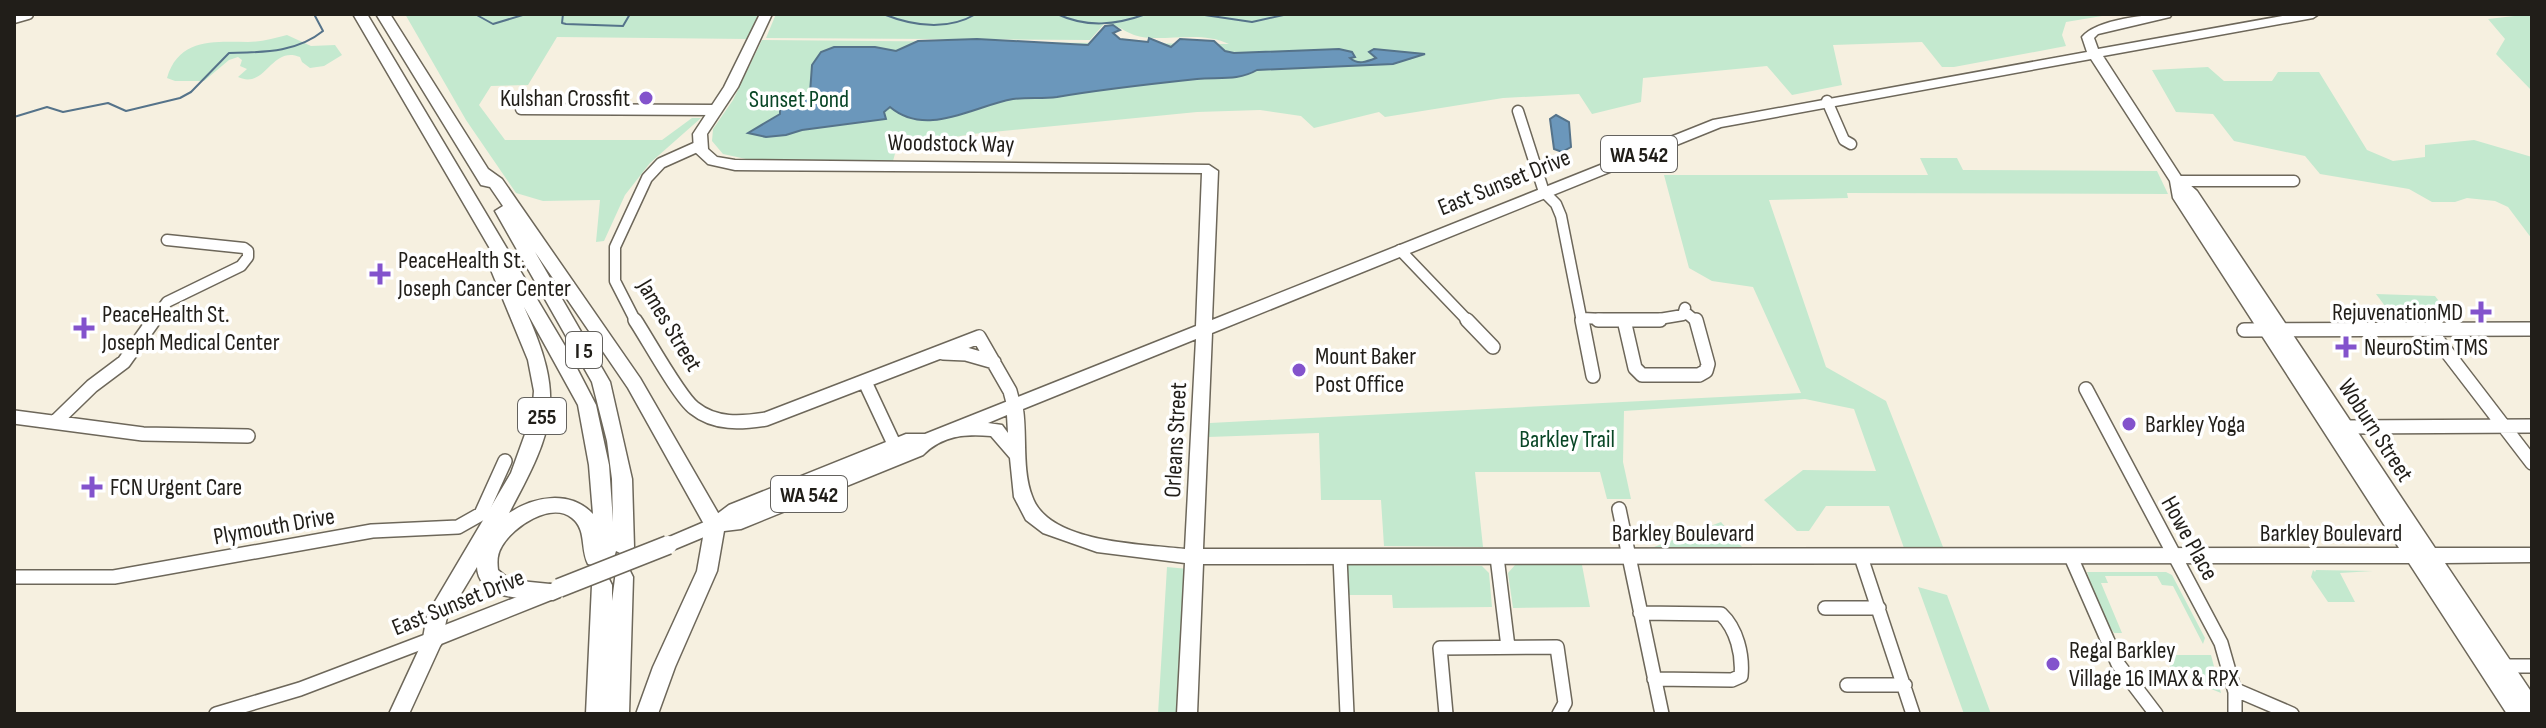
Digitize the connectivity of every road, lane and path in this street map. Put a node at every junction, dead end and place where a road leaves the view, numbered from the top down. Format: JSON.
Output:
{"nodes":[{"id":1,"x":28,"y":14,"type":"edge"},
{"id":2,"x":360,"y":14,"type":"edge"},
{"id":3,"x":383,"y":14,"type":"edge"},
{"id":4,"x":766,"y":14,"type":"edge"},
{"id":5,"x":2166,"y":14,"type":"edge"},
{"id":6,"x":2313,"y":14,"type":"edge"},
{"id":7,"x":14,"y":18,"type":"edge"},
{"id":8,"x":2094,"y":53,"type":"junction"},
{"id":9,"x":1827,"y":101,"type":"junction"},
{"id":10,"x":521,"y":109,"type":"dead end"},
{"id":11,"x":715,"y":110,"type":"junction"},
{"id":12,"x":1518,"y":111,"type":"dead end"},
{"id":13,"x":1851,"y":144,"type":"dead end"},
{"id":14,"x":699,"y":146,"type":"junction"},
{"id":15,"x":1209,"y":170,"type":"joint"},
{"id":16,"x":482,"y":173,"type":"junction"},
{"id":17,"x":2177,"y":181,"type":"junction"},
{"id":18,"x":2294,"y":181,"type":"dead end"},
{"id":19,"x":1544,"y":192,"type":"junction"},
{"id":20,"x":167,"y":240,"type":"dead end"},
{"id":21,"x":496,"y":248,"type":"junction"},
{"id":22,"x":1400,"y":250,"type":"junction"},
{"id":23,"x":1582,"y":318,"type":"junction"},
{"id":24,"x":1624,"y":320,"type":"junction"},
{"id":25,"x":1205,"y":328,"type":"junction"},
{"id":26,"x":2532,"y":329,"type":"edge"},
{"id":27,"x":2244,"y":330,"type":"dead end"},
{"id":28,"x":2274,"y":330,"type":"junction"},
{"id":29,"x":2430,"y":330,"type":"junction"},
{"id":30,"x":979,"y":337,"type":"joint"},
{"id":31,"x":1493,"y":347,"type":"dead end"},
{"id":32,"x":936,"y":353,"type":"junction"},
{"id":33,"x":994,"y":362,"type":"junction"},
{"id":34,"x":1593,"y":376,"type":"dead end"},
{"id":35,"x":865,"y":382,"type":"junction"},
{"id":36,"x":2086,"y":389,"type":"dead end"},
{"id":37,"x":1014,"y":406,"type":"junction"},
{"id":38,"x":14,"y":417,"type":"edge"},
{"id":39,"x":55,"y":422,"type":"junction"},
{"id":40,"x":2504,"y":426,"type":"junction"},
{"id":41,"x":2532,"y":426,"type":"edge"},
{"id":42,"x":2345,"y":427,"type":"junction"},
{"id":43,"x":956,"y":428,"type":"junction"},
{"id":44,"x":248,"y":436,"type":"dead end"},
{"id":45,"x":926,"y":441,"type":"junction"},
{"id":46,"x":895,"y":446,"type":"junction"},
{"id":47,"x":1018,"y":456,"type":"junction"},
{"id":48,"x":505,"y":461,"type":"dead end"},
{"id":49,"x":2532,"y":463,"type":"edge"},
{"id":50,"x":1619,"y":509,"type":"dead end"},
{"id":51,"x":715,"y":525,"type":"junction"},
{"id":52,"x":488,"y":547,"type":"junction"},
{"id":53,"x":624,"y":547,"type":"dead end"},
{"id":54,"x":2532,"y":555,"type":"edge"},
{"id":55,"x":1194,"y":557,"type":"junction"},
{"id":56,"x":1340,"y":557,"type":"junction"},
{"id":57,"x":1497,"y":557,"type":"junction"},
{"id":58,"x":1629,"y":557,"type":"junction"},
{"id":59,"x":1861,"y":557,"type":"junction"},
{"id":60,"x":2071,"y":557,"type":"junction"},
{"id":61,"x":2174,"y":557,"type":"junction"},
{"id":62,"x":2423,"y":557,"type":"junction"},
{"id":63,"x":14,"y":577,"type":"edge"},
{"id":64,"x":623,"y":577,"type":"dead end"},
{"id":65,"x":602,"y":585,"type":"dead end"},
{"id":66,"x":556,"y":590,"type":"junction"},
{"id":67,"x":1825,"y":608,"type":"dead end"},
{"id":68,"x":1879,"y":608,"type":"junction"},
{"id":69,"x":1640,"y":613,"type":"junction"},
{"id":70,"x":434,"y":638,"type":"junction"},
{"id":71,"x":1508,"y":647,"type":"junction"},
{"id":72,"x":2503,"y":666,"type":"junction"},
{"id":73,"x":2532,"y":666,"type":"edge"},
{"id":74,"x":1654,"y":679,"type":"junction"},
{"id":75,"x":1847,"y":685,"type":"dead end"},
{"id":76,"x":1905,"y":685,"type":"junction"},
{"id":77,"x":2236,"y":690,"type":"junction"},
{"id":78,"x":2532,"y":710,"type":"edge"},
{"id":79,"x":216,"y":714,"type":"edge"},
{"id":80,"x":399,"y":714,"type":"edge"},
{"id":81,"x":597,"y":714,"type":"edge"},
{"id":82,"x":618,"y":714,"type":"edge"},
{"id":83,"x":647,"y":714,"type":"edge"},
{"id":84,"x":1187,"y":714,"type":"edge"},
{"id":85,"x":1347,"y":714,"type":"edge"},
{"id":86,"x":1446,"y":714,"type":"edge"},
{"id":87,"x":1559,"y":714,"type":"edge"},
{"id":88,"x":1662,"y":714,"type":"edge"},
{"id":89,"x":1913,"y":714,"type":"edge"},
{"id":90,"x":2156,"y":714,"type":"edge"},
{"id":91,"x":2235,"y":714,"type":"edge"},
{"id":92,"x":2292,"y":714,"type":"edge"},
{"id":93,"x":2518,"y":714,"type":"edge"}],
"edges":[{"from":1,"to":7,"type":"street"},
{"from":2,"to":21,"type":"highway","number":"I 5"},
{"from":3,"to":16,"type":"highway","number":"I 5"},
{"from":4,"to":11,"type":"main road"},
{"from":5,"to":8,"type":"main road"},
{"from":6,"to":8,"type":"main road","name":"East Sunset Drive","number":"WA 542"},
{"from":8,"to":9,"type":"main road","name":"East Sunset Drive","number":"WA 542"},
{"from":8,"to":17,"type":"main road","name":"Woburn Street"},
{"from":9,"to":13,"type":"street"},
{"from":9,"to":19,"type":"main road","name":"East Sunset Drive","number":"WA 542"},
{"from":10,"to":11,"type":"street"},
{"from":11,"to":14,"type":"main road"},
{"from":12,"to":19,"type":"street"},
{"from":14,"to":15,"type":"main road","name":"Woodstock Way"},
{"from":14,"to":35,"type":"street","name":"James Street"},
{"from":15,"to":25,"type":"main road","name":"Orleans Street"},
{"from":16,"to":51,"type":"highway"},
{"from":16,"to":53,"type":"highway","number":"I 5"},
{"from":17,"to":18,"type":"street"},
{"from":17,"to":28,"type":"main road","name":"Woburn Street"},
{"from":19,"to":22,"type":"main road","name":"East Sunset Drive","number":"WA 542"},
{"from":19,"to":23,"type":"street"},
{"from":20,"to":39,"type":"street"},
{"from":21,"to":52,"type":"highway","number":"I 5"},
{"from":21,"to":70,"type":"highway","number":"255"},
{"from":22,"to":25,"type":"main road","name":"East Sunset Drive","number":"WA 542"},
{"from":22,"to":31,"type":"street"},
{"from":23,"to":24,"type":"street"},
{"from":23,"to":34,"type":"street"},
{"from":24,"to":24,"type":"street"},
{"from":25,"to":37,"type":"main road","name":"East Sunset Drive","number":"WA 542"},
{"from":25,"to":55,"type":"main road","name":"Orleans Street"},
{"from":26,"to":29,"type":"street"},
{"from":27,"to":28,"type":"street"},
{"from":28,"to":29,"type":"street"},
{"from":28,"to":42,"type":"main road","name":"Woburn Street"},
{"from":28,"to":62,"type":"main road","name":"Woburn Street"},
{"from":29,"to":40,"type":"street"},
{"from":30,"to":32,"type":"street","name":"James Street"},
{"from":30,"to":33,"type":"street","name":"Barkley Boulevard"},
{"from":32,"to":33,"type":"street"},
{"from":32,"to":35,"type":"street","name":"James Street"},
{"from":33,"to":37,"type":"street","name":"Barkley Boulevard"},
{"from":35,"to":46,"type":"street"},
{"from":36,"to":61,"type":"street","name":"Howe Place"},
{"from":37,"to":43,"type":"main road","name":"East Sunset Drive","number":"WA 542"},
{"from":37,"to":47,"type":"main road","name":"Barkley Boulevard"},
{"from":38,"to":39,"type":"street"},
{"from":39,"to":44,"type":"street"},
{"from":40,"to":41,"type":"street"},
{"from":40,"to":42,"type":"street"},
{"from":40,"to":49,"type":"street"},
{"from":42,"to":62,"type":"main road","name":"Woburn Street"},
{"from":43,"to":45,"type":"main road","name":"East Sunset Drive","number":"WA 542"},
{"from":43,"to":47,"type":"main road"},
{"from":45,"to":46,"type":"main road","name":"East Sunset Drive","number":"WA 542"},
{"from":45,"to":51,"type":"main road","name":"East Sunset Drive","number":"WA 542"},
{"from":46,"to":51,"type":"main road","name":"East Sunset Drive","number":"WA 542"},
{"from":47,"to":55,"type":"main road","name":"Barkley Boulevard"},
{"from":48,"to":63,"type":"street","name":"Plymouth Drive"},
{"from":50,"to":58,"type":"street"},
{"from":51,"to":66,"type":"main road","name":"East Sunset Drive","number":"WA 542","bridge":true},
{"from":51,"to":83,"type":"highway"},
{"from":52,"to":66,"type":"highway"},
{"from":52,"to":70,"type":"highway"},
{"from":54,"to":62,"type":"main road","name":"Barkley Boulevard"},
{"from":55,"to":56,"type":"main road","name":"Barkley Boulevard"},
{"from":55,"to":84,"type":"main road","name":"Orleans Street"},
{"from":56,"to":57,"type":"main road","name":"Barkley Boulevard"},
{"from":56,"to":85,"type":"street"},
{"from":57,"to":58,"type":"main road","name":"Barkley Boulevard"},
{"from":57,"to":71,"type":"street"},
{"from":58,"to":59,"type":"main road","name":"Barkley Boulevard"},
{"from":58,"to":69,"type":"street"},
{"from":59,"to":60,"type":"main road","name":"Barkley Boulevard"},
{"from":59,"to":68,"type":"street"},
{"from":60,"to":61,"type":"main road","name":"Barkley Boulevard"},
{"from":60,"to":90,"type":"street"},
{"from":61,"to":62,"type":"main road","name":"Barkley Boulevard"},
{"from":61,"to":77,"type":"street","name":"Howe Place"},
{"from":62,"to":72,"type":"main road","name":"Woburn Street"},
{"from":62,"to":93,"type":"main road","name":"Woburn Street"},
{"from":64,"to":82,"type":"highway"},
{"from":65,"to":81,"type":"highway"},
{"from":66,"to":70,"type":"main road","name":"East Sunset Drive"},
{"from":67,"to":68,"type":"street"},
{"from":68,"to":76,"type":"street"},
{"from":69,"to":74,"type":"street"},
{"from":69,"to":74,"type":"street"},
{"from":70,"to":79,"type":"street","name":"East Sunset Drive"},
{"from":70,"to":80,"type":"main road"},
{"from":71,"to":86,"type":"street"},
{"from":71,"to":87,"type":"street"},
{"from":72,"to":73,"type":"street"},
{"from":72,"to":78,"type":"main road","name":"Woburn Street"},
{"from":74,"to":88,"type":"street"},
{"from":75,"to":76,"type":"street"},
{"from":76,"to":89,"type":"street"},
{"from":77,"to":91,"type":"street","name":"Howe Place"},
{"from":77,"to":92,"type":"street"}]}
